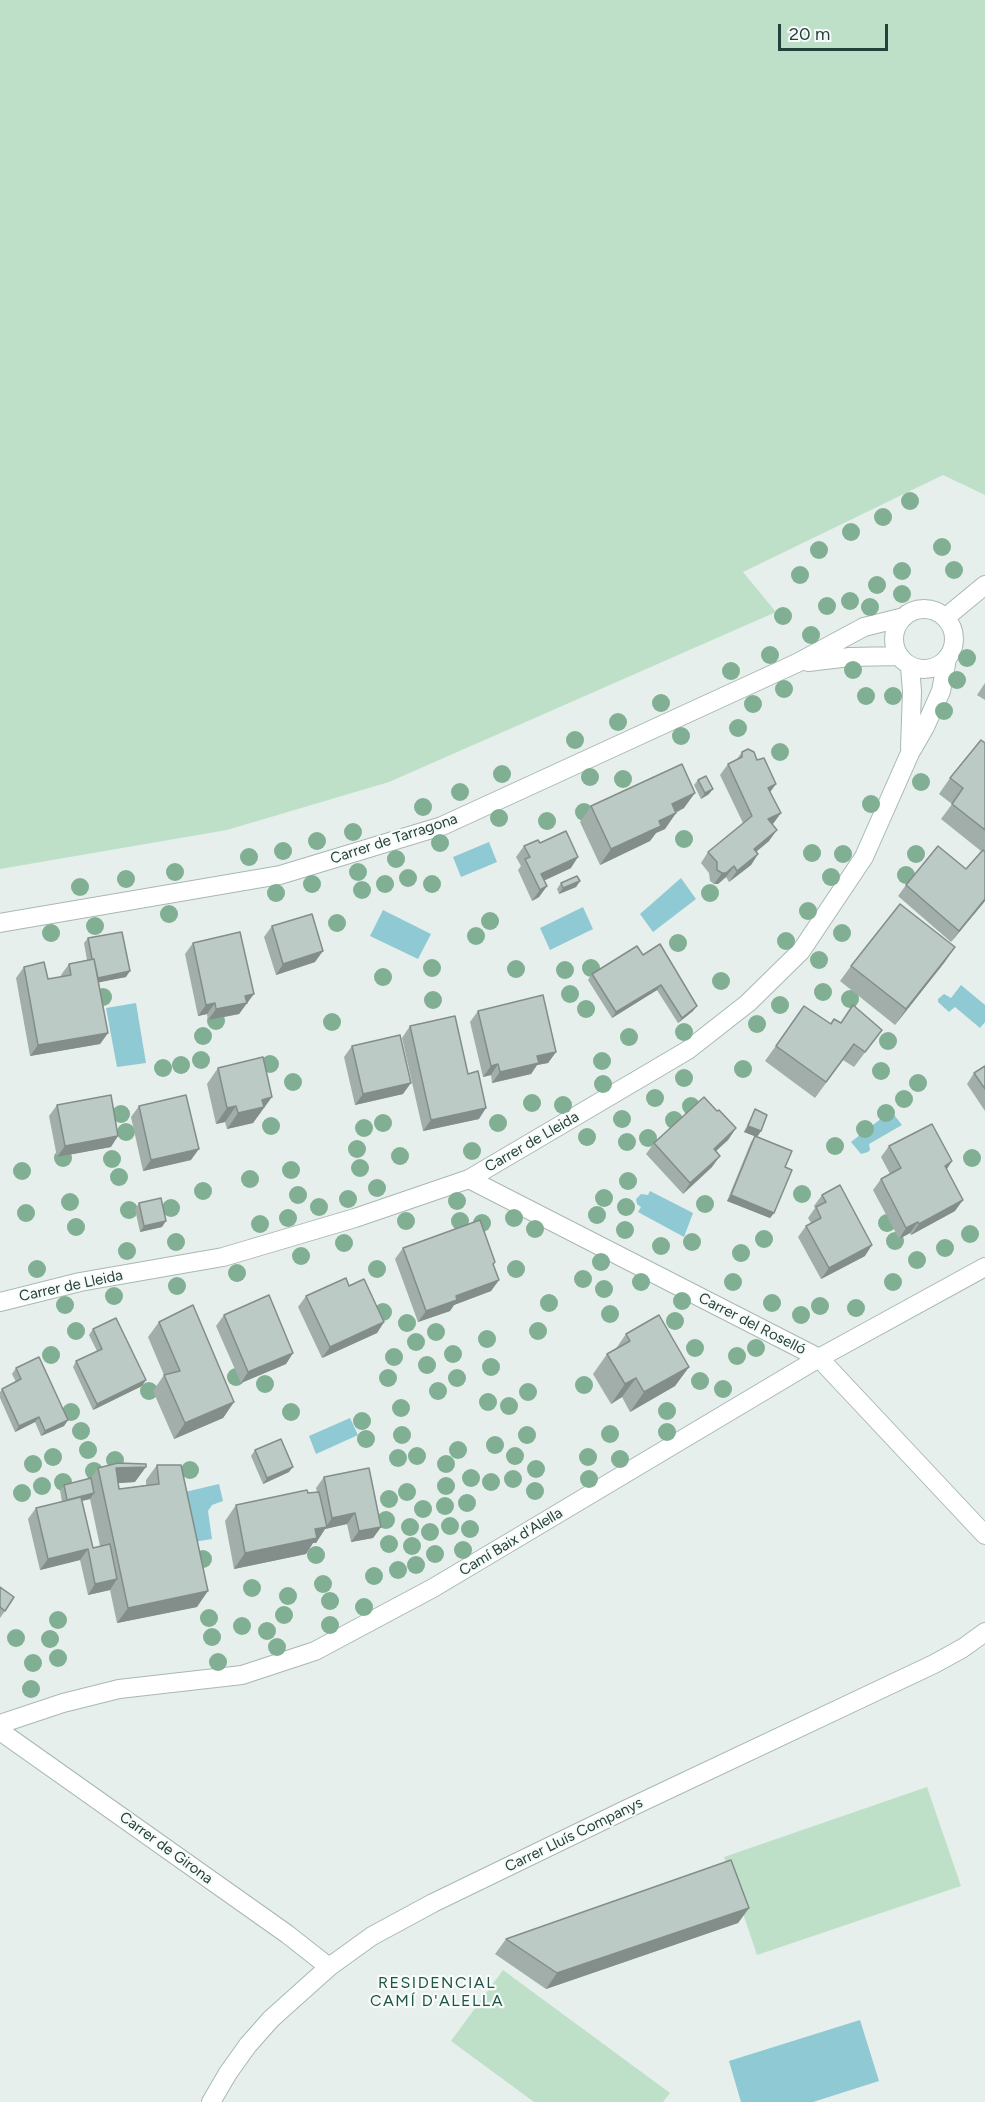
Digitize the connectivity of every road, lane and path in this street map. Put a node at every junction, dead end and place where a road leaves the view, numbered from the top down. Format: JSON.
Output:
{"nodes":[{"id":1,"x":985,"y":585,"type":"edge"},
{"id":2,"x":904,"y":617,"type":"junction"},
{"id":3,"x":945,"y":618,"type":"junction"},
{"id":4,"x":947,"y":659,"type":"junction"},
{"id":5,"x":904,"y":661,"type":"junction"},
{"id":6,"x":797,"y":663,"type":"junction"},
{"id":7,"x":910,"y":753,"type":"junction"},
{"id":8,"x":0,"y":923,"type":"edge"},
{"id":9,"x":470,"y":1179,"type":"junction"},
{"id":10,"x":985,"y":1267,"type":"edge"},
{"id":11,"x":0,"y":1302,"type":"edge"},
{"id":12,"x":819,"y":1358,"type":"junction"},
{"id":13,"x":985,"y":1535,"type":"edge"},
{"id":14,"x":985,"y":1632,"type":"edge"},
{"id":15,"x":0,"y":1724,"type":"edge"},
{"id":16,"x":0,"y":1731,"type":"edge"},
{"id":17,"x":329,"y":1967,"type":"junction"},
{"id":18,"x":211,"y":2102,"type":"edge"}],
"edges":[{"from":1,"to":3,"type":"street"},
{"from":2,"to":3,"type":"street"},
{"from":2,"to":5,"type":"street"},
{"from":2,"to":6,"type":"street","name":"Carrer de Tarragona"},
{"from":3,"to":4,"type":"street"},
{"from":4,"to":5,"type":"street"},
{"from":4,"to":7,"type":"street","name":"Carrer de Lleida"},
{"from":5,"to":6,"type":"street","name":"Carrer de Tarragona"},
{"from":5,"to":7,"type":"street","name":"Carrer de Lleida"},
{"from":6,"to":8,"type":"street","name":"Carrer de Tarragona"},
{"from":7,"to":9,"type":"street","name":"Carrer de Lleida"},
{"from":9,"to":11,"type":"street","name":"Carrer de Lleida"},
{"from":9,"to":12,"type":"street","name":"Carrer del Roselló"},
{"from":10,"to":12,"type":"street","name":"Camí Baix d'Alella"},
{"from":12,"to":13,"type":"street","name":"Carrer del Roselló"},
{"from":12,"to":15,"type":"street","name":"Camí Baix d'Alella"},
{"from":14,"to":17,"type":"street","name":"Carrer Lluís Companys"},
{"from":16,"to":17,"type":"street","name":"Carrer de Girona"},
{"from":17,"to":18,"type":"street","name":"Carrer Lluís Companys"}]}
